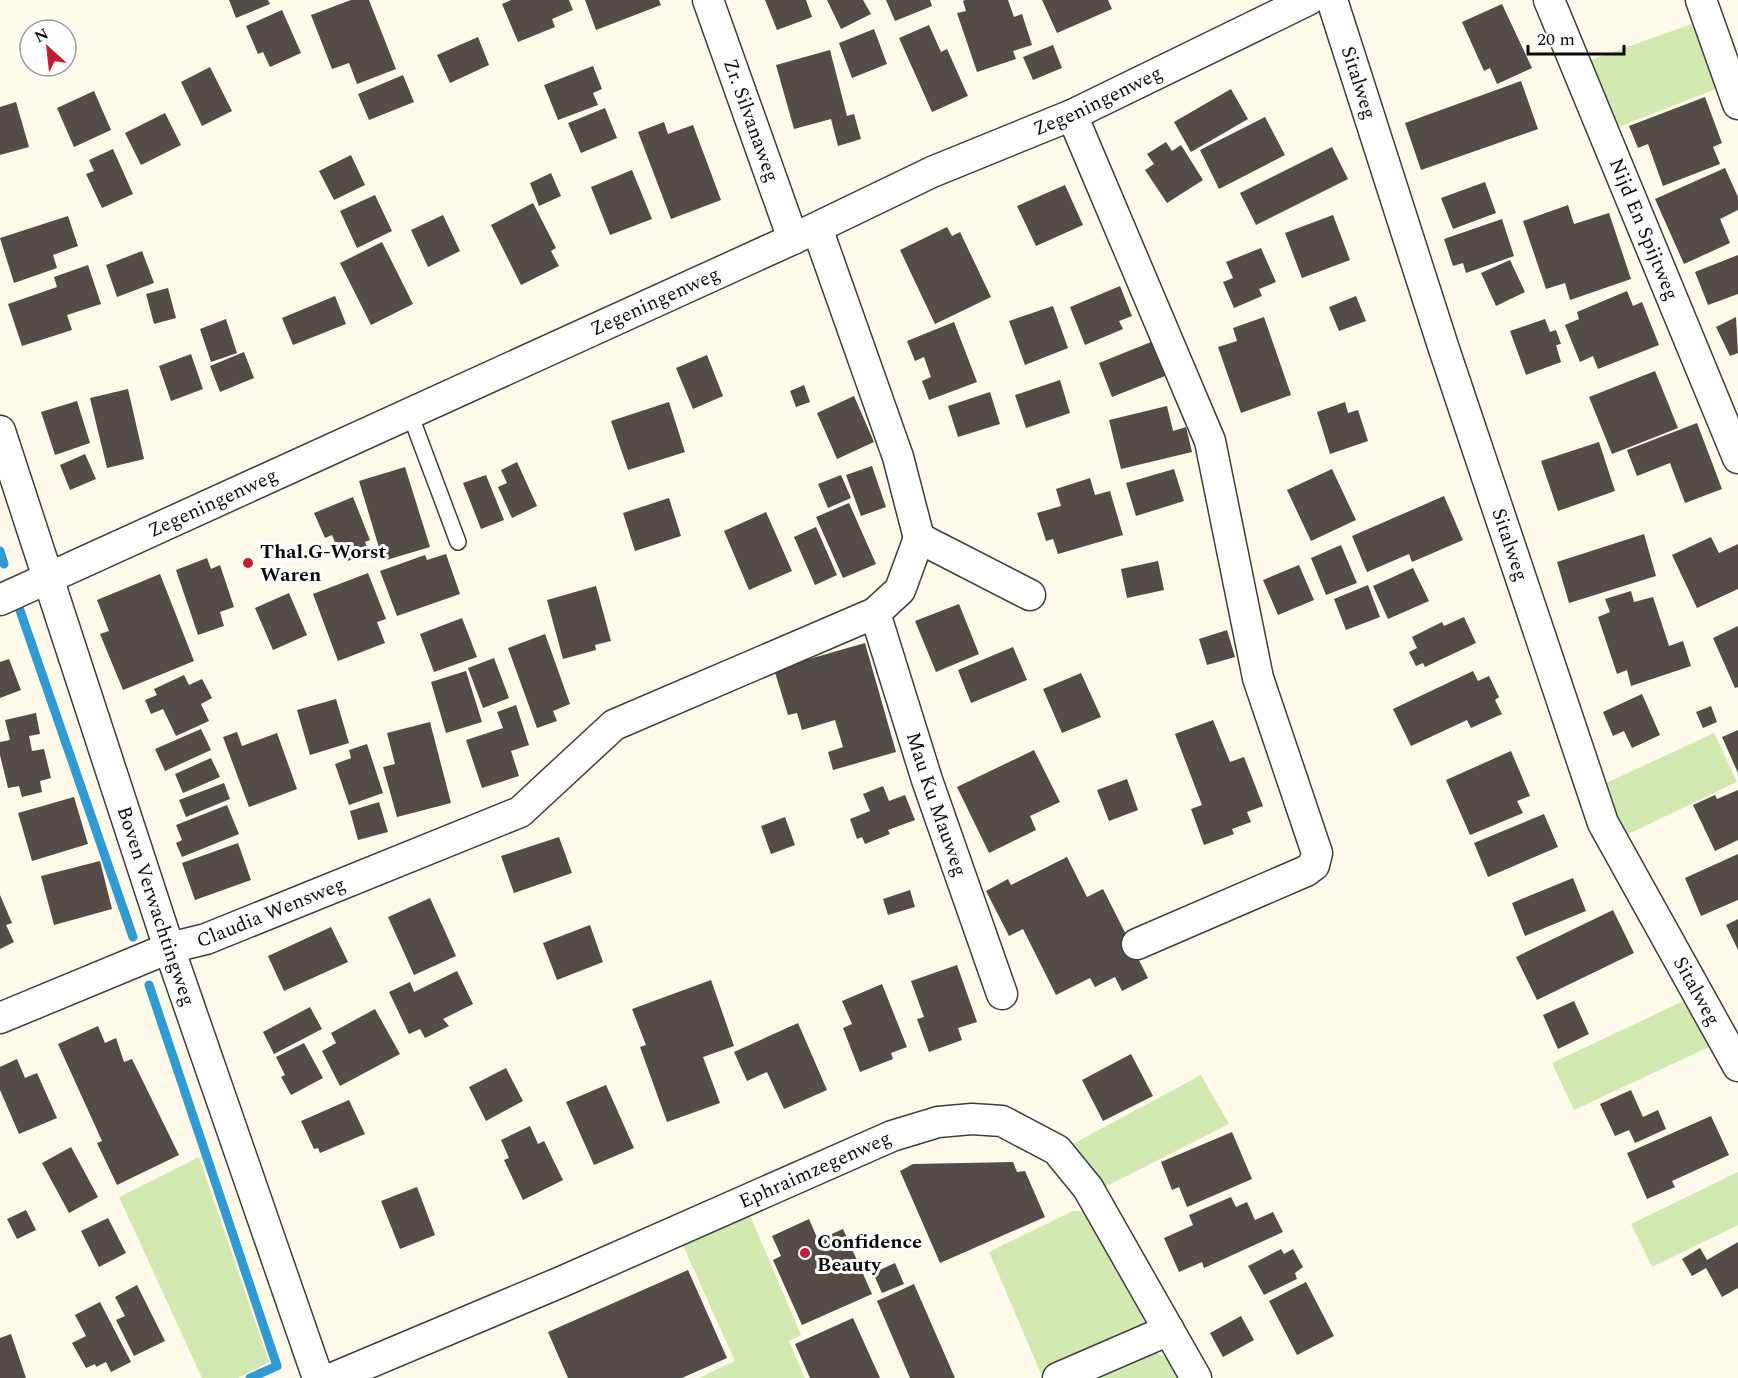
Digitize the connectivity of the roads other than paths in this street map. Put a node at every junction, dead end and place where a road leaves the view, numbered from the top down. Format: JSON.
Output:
{"nodes":[{"id":1,"x":708,"y":0,"type":"edge"},
{"id":2,"x":1308,"y":0,"type":"edge"},
{"id":3,"x":1332,"y":0,"type":"edge"},
{"id":4,"x":1549,"y":0,"type":"edge"},
{"id":5,"x":1701,"y":0,"type":"edge"},
{"id":6,"x":1738,"y":104,"type":"edge"},
{"id":7,"x":1072,"y":116,"type":"junction"},
{"id":8,"x":805,"y":233,"type":"junction"},
{"id":9,"x":410,"y":414,"type":"junction"},
{"id":10,"x":0,"y":431,"type":"edge"},
{"id":11,"x":1738,"y":458,"type":"edge"},
{"id":12,"x":920,"y":538,"type":"junction"},
{"id":13,"x":458,"y":542,"type":"dead end"},
{"id":14,"x":47,"y":579,"type":"junction"},
{"id":15,"x":1030,"y":595,"type":"dead end"},
{"id":16,"x":0,"y":600,"type":"edge"},
{"id":17,"x":875,"y":613,"type":"junction"},
{"id":18,"x":1137,"y":944,"type":"dead end"},
{"id":19,"x":169,"y":948,"type":"junction"},
{"id":20,"x":1002,"y":994,"type":"dead end"},
{"id":21,"x":0,"y":1018,"type":"edge"},
{"id":22,"x":1738,"y":1066,"type":"edge"},
{"id":23,"x":1169,"y":1330,"type":"junction"},
{"id":24,"x":318,"y":1378,"type":"edge"},
{"id":25,"x":333,"y":1378,"type":"edge"},
{"id":26,"x":1058,"y":1378,"type":"edge"},
{"id":27,"x":1196,"y":1378,"type":"edge"}],
"edges":[{"from":1,"to":8,"type":"street","name":"Zr. Silvanaweg"},
{"from":2,"to":7,"type":"street","name":"Zegeningenweg"},
{"from":3,"to":22,"type":"street","name":"Sitalweg"},
{"from":4,"to":11,"type":"street","name":"Nijd En Spijtweg"},
{"from":5,"to":6,"type":"street"},
{"from":7,"to":8,"type":"street","name":"Zegeningenweg"},
{"from":7,"to":18,"type":"street"},
{"from":8,"to":9,"type":"street","name":"Zegeningenweg"},
{"from":8,"to":12,"type":"street","name":"Zr. Silvanaweg"},
{"from":9,"to":13,"type":"lane"},
{"from":9,"to":14,"type":"street","name":"Zegeningenweg"},
{"from":10,"to":14,"type":"street","name":"Boven Verwachtingweg"},
{"from":12,"to":15,"type":"street"},
{"from":12,"to":17,"type":"street","name":"Claudia Wensweg"},
{"from":14,"to":16,"type":"street","name":"Zegeningenweg"},
{"from":14,"to":19,"type":"street","name":"Boven Verwachtingweg"},
{"from":17,"to":19,"type":"street","name":"Claudia Wensweg"},
{"from":17,"to":20,"type":"street","name":"Mau Ku Mauweg"},
{"from":19,"to":21,"type":"street","name":"Claudia Wensweg"},
{"from":19,"to":24,"type":"street","name":"Boven Verwachtingweg"},
{"from":23,"to":25,"type":"street","name":"Ephraimzegenweg"},
{"from":23,"to":26,"type":"street"},
{"from":23,"to":27,"type":"street","name":"Ephraimzegenweg"}]}
